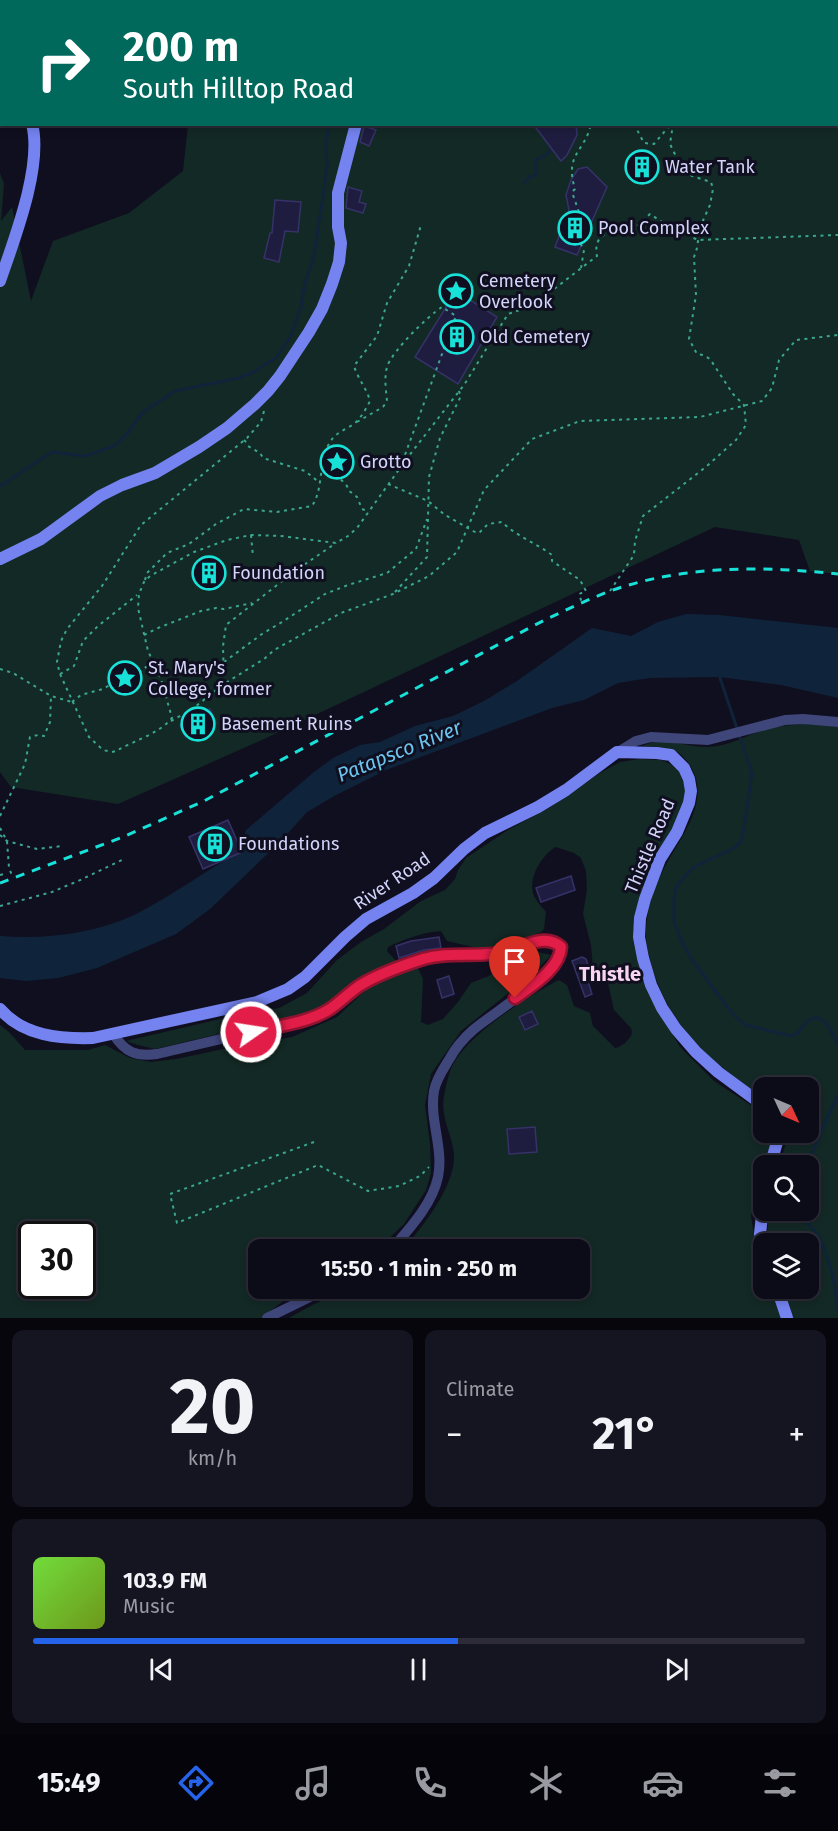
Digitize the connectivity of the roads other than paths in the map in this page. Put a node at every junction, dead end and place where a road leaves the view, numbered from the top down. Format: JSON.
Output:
{"nodes":[{"id":1,"x":32,"y":126,"type":"edge"},
{"id":2,"x":355,"y":126,"type":"edge"},
{"id":3,"x":0,"y":282,"type":"edge"},
{"id":4,"x":0,"y":559,"type":"edge"},
{"id":5,"x":838,"y":722,"type":"edge"},
{"id":6,"x":617,"y":752,"type":"junction"},
{"id":7,"x":0,"y":1009,"type":"edge"},
{"id":8,"x":114,"y":1035,"type":"junction"},
{"id":9,"x":753,"y":1098,"type":"edge"},
{"id":10,"x":400,"y":1239,"type":"edge"},
{"id":11,"x":306,"y":1299,"type":"edge"},
{"id":12,"x":781,"y":1299,"type":"edge"},
{"id":13,"x":267,"y":1318,"type":"edge"},
{"id":14,"x":787,"y":1318,"type":"edge"}],
"edges":[{"from":1,"to":3,"type":"street"},
{"from":2,"to":4,"type":"street"},
{"from":5,"to":6,"type":"street","name":"River Road"},
{"from":6,"to":8,"type":"street","name":"River Road"},
{"from":6,"to":9,"type":"street","name":"Thistle Road"},
{"from":7,"to":8,"type":"street","name":"River Road"},
{"from":8,"to":10,"type":"street"},
{"from":11,"to":13,"type":"street"},
{"from":12,"to":14,"type":"street"}]}
